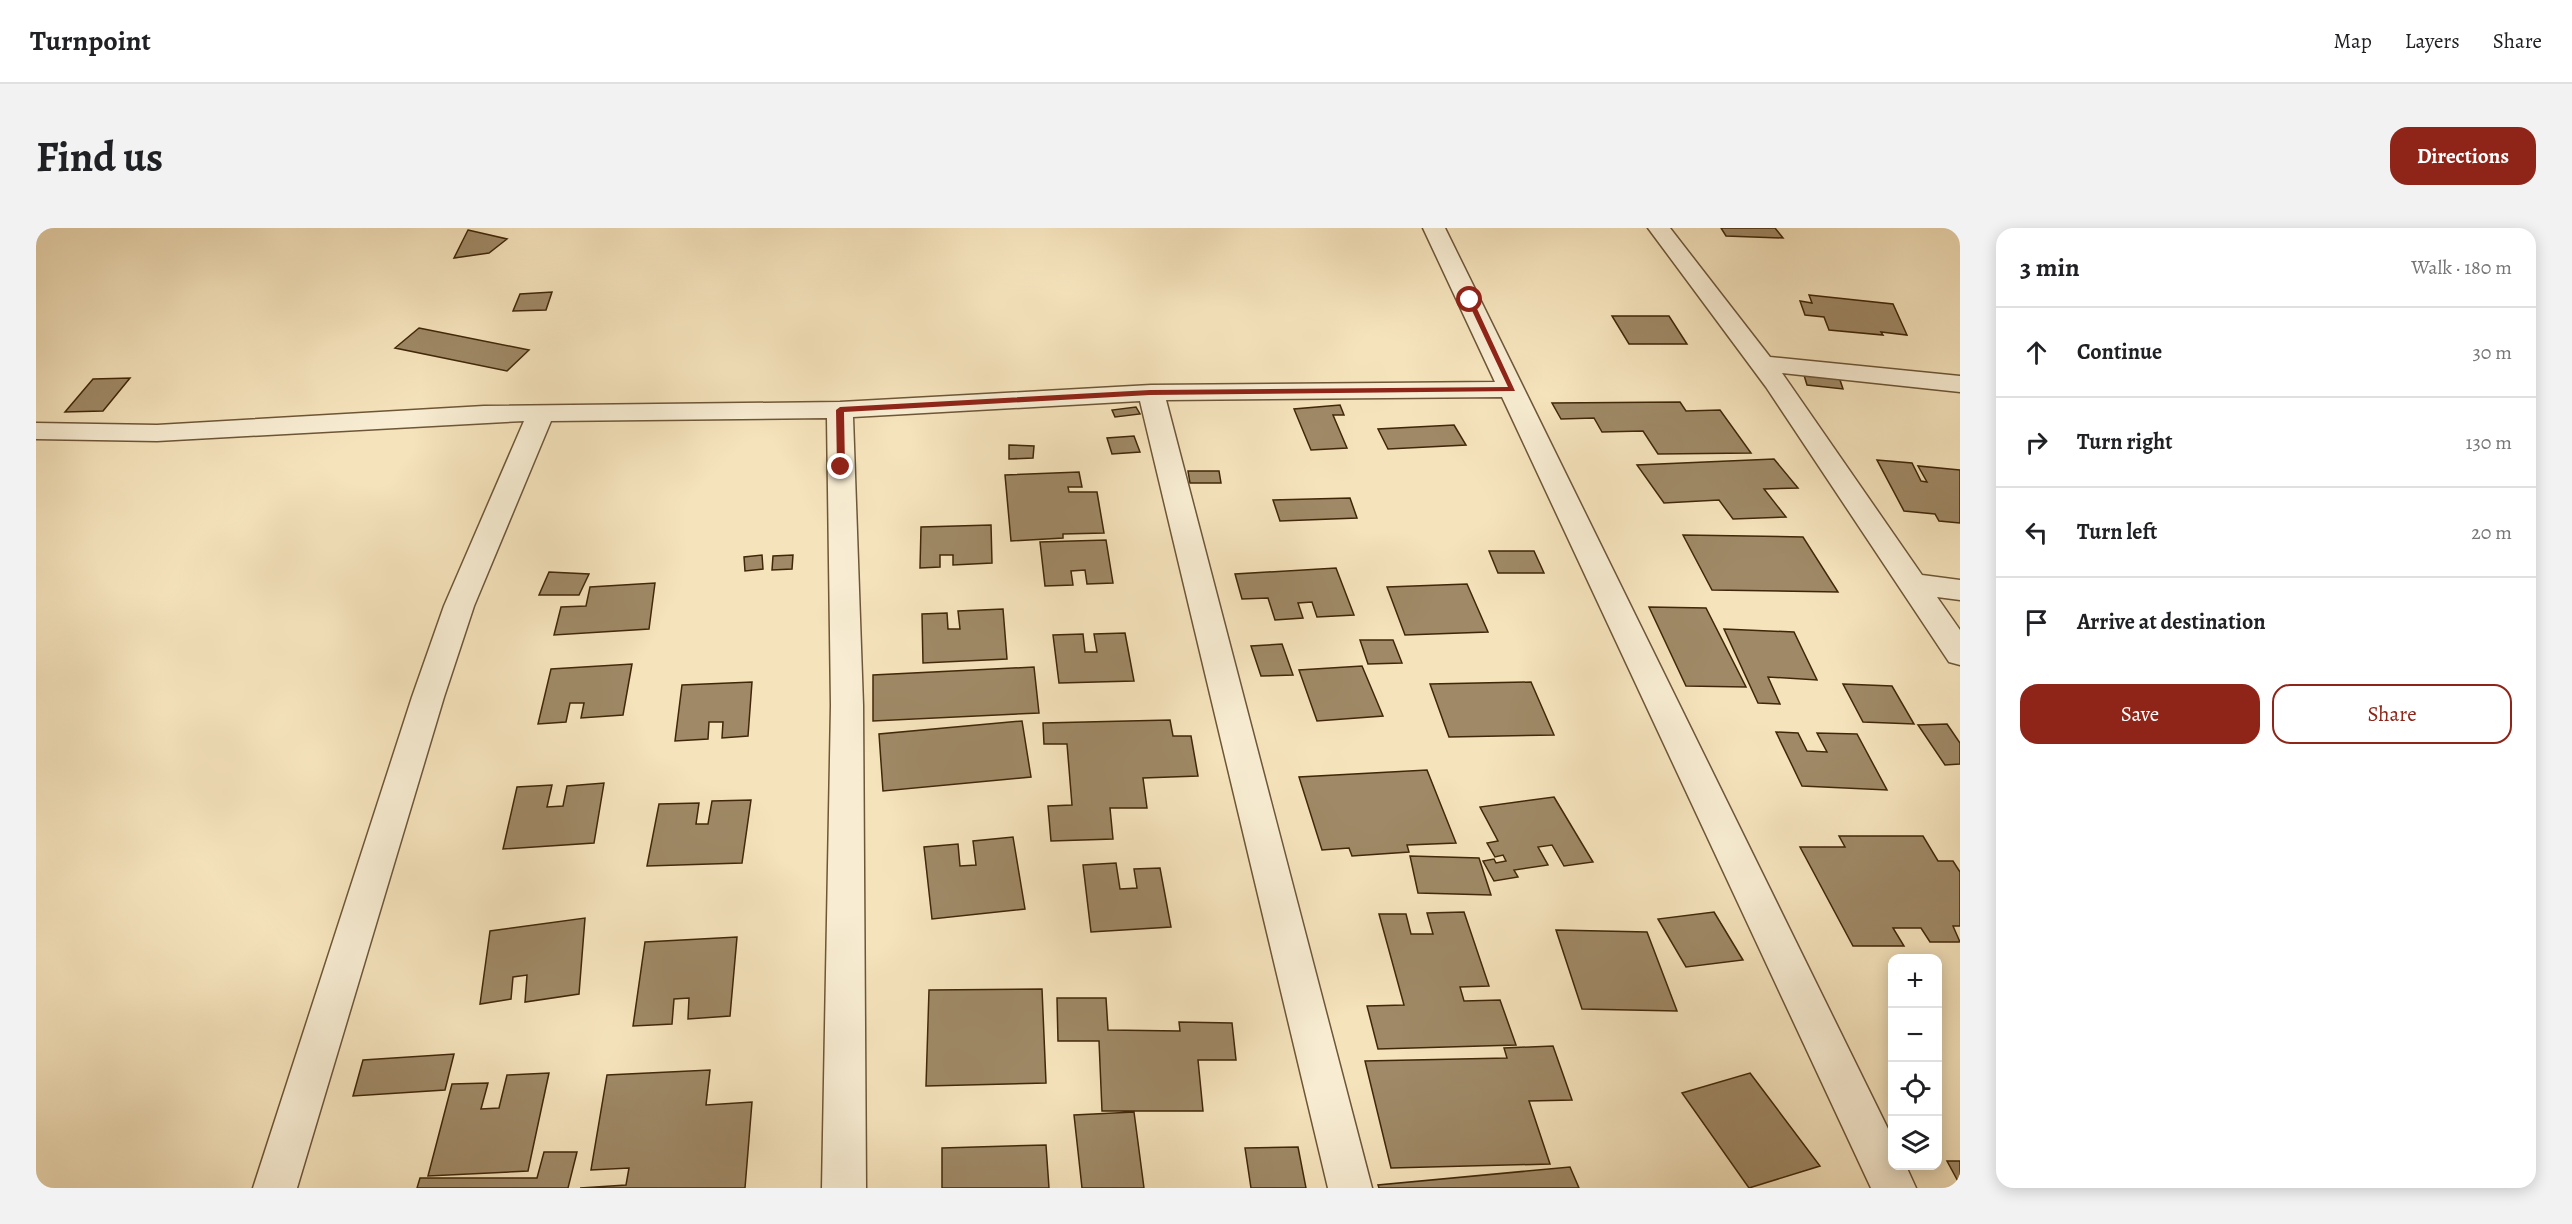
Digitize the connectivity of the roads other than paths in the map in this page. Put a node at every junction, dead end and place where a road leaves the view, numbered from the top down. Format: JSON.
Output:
{"nodes":[{"id":1,"x":1434,"y":228,"type":"edge"},
{"id":2,"x":1659,"y":228,"type":"edge"},
{"id":3,"x":1764,"y":364,"type":"junction"},
{"id":4,"x":1960,"y":384,"type":"edge"},
{"id":5,"x":1513,"y":389,"type":"junction"},
{"id":6,"x":1150,"y":393,"type":"junction"},
{"id":7,"x":840,"y":410,"type":"junction"},
{"id":8,"x":541,"y":413,"type":"junction"},
{"id":9,"x":39,"y":434,"type":"edge"},
{"id":10,"x":1911,"y":584,"type":"junction"},
{"id":11,"x":1960,"y":590,"type":"edge"},
{"id":12,"x":1960,"y":654,"type":"edge"},
{"id":13,"x":275,"y":1188,"type":"edge"},
{"id":14,"x":844,"y":1188,"type":"edge"},
{"id":15,"x":1350,"y":1188,"type":"edge"},
{"id":16,"x":1894,"y":1188,"type":"edge"}],
"edges":[{"from":1,"to":5,"type":"street"},
{"from":2,"to":3,"type":"street"},
{"from":3,"to":4,"type":"street"},
{"from":3,"to":10,"type":"street"},
{"from":5,"to":6,"type":"street"},
{"from":5,"to":16,"type":"street"},
{"from":6,"to":7,"type":"street"},
{"from":6,"to":15,"type":"street"},
{"from":7,"to":8,"type":"street"},
{"from":7,"to":14,"type":"street"},
{"from":8,"to":9,"type":"street"},
{"from":8,"to":13,"type":"street"},
{"from":10,"to":11,"type":"street"},
{"from":10,"to":12,"type":"street"}]}
